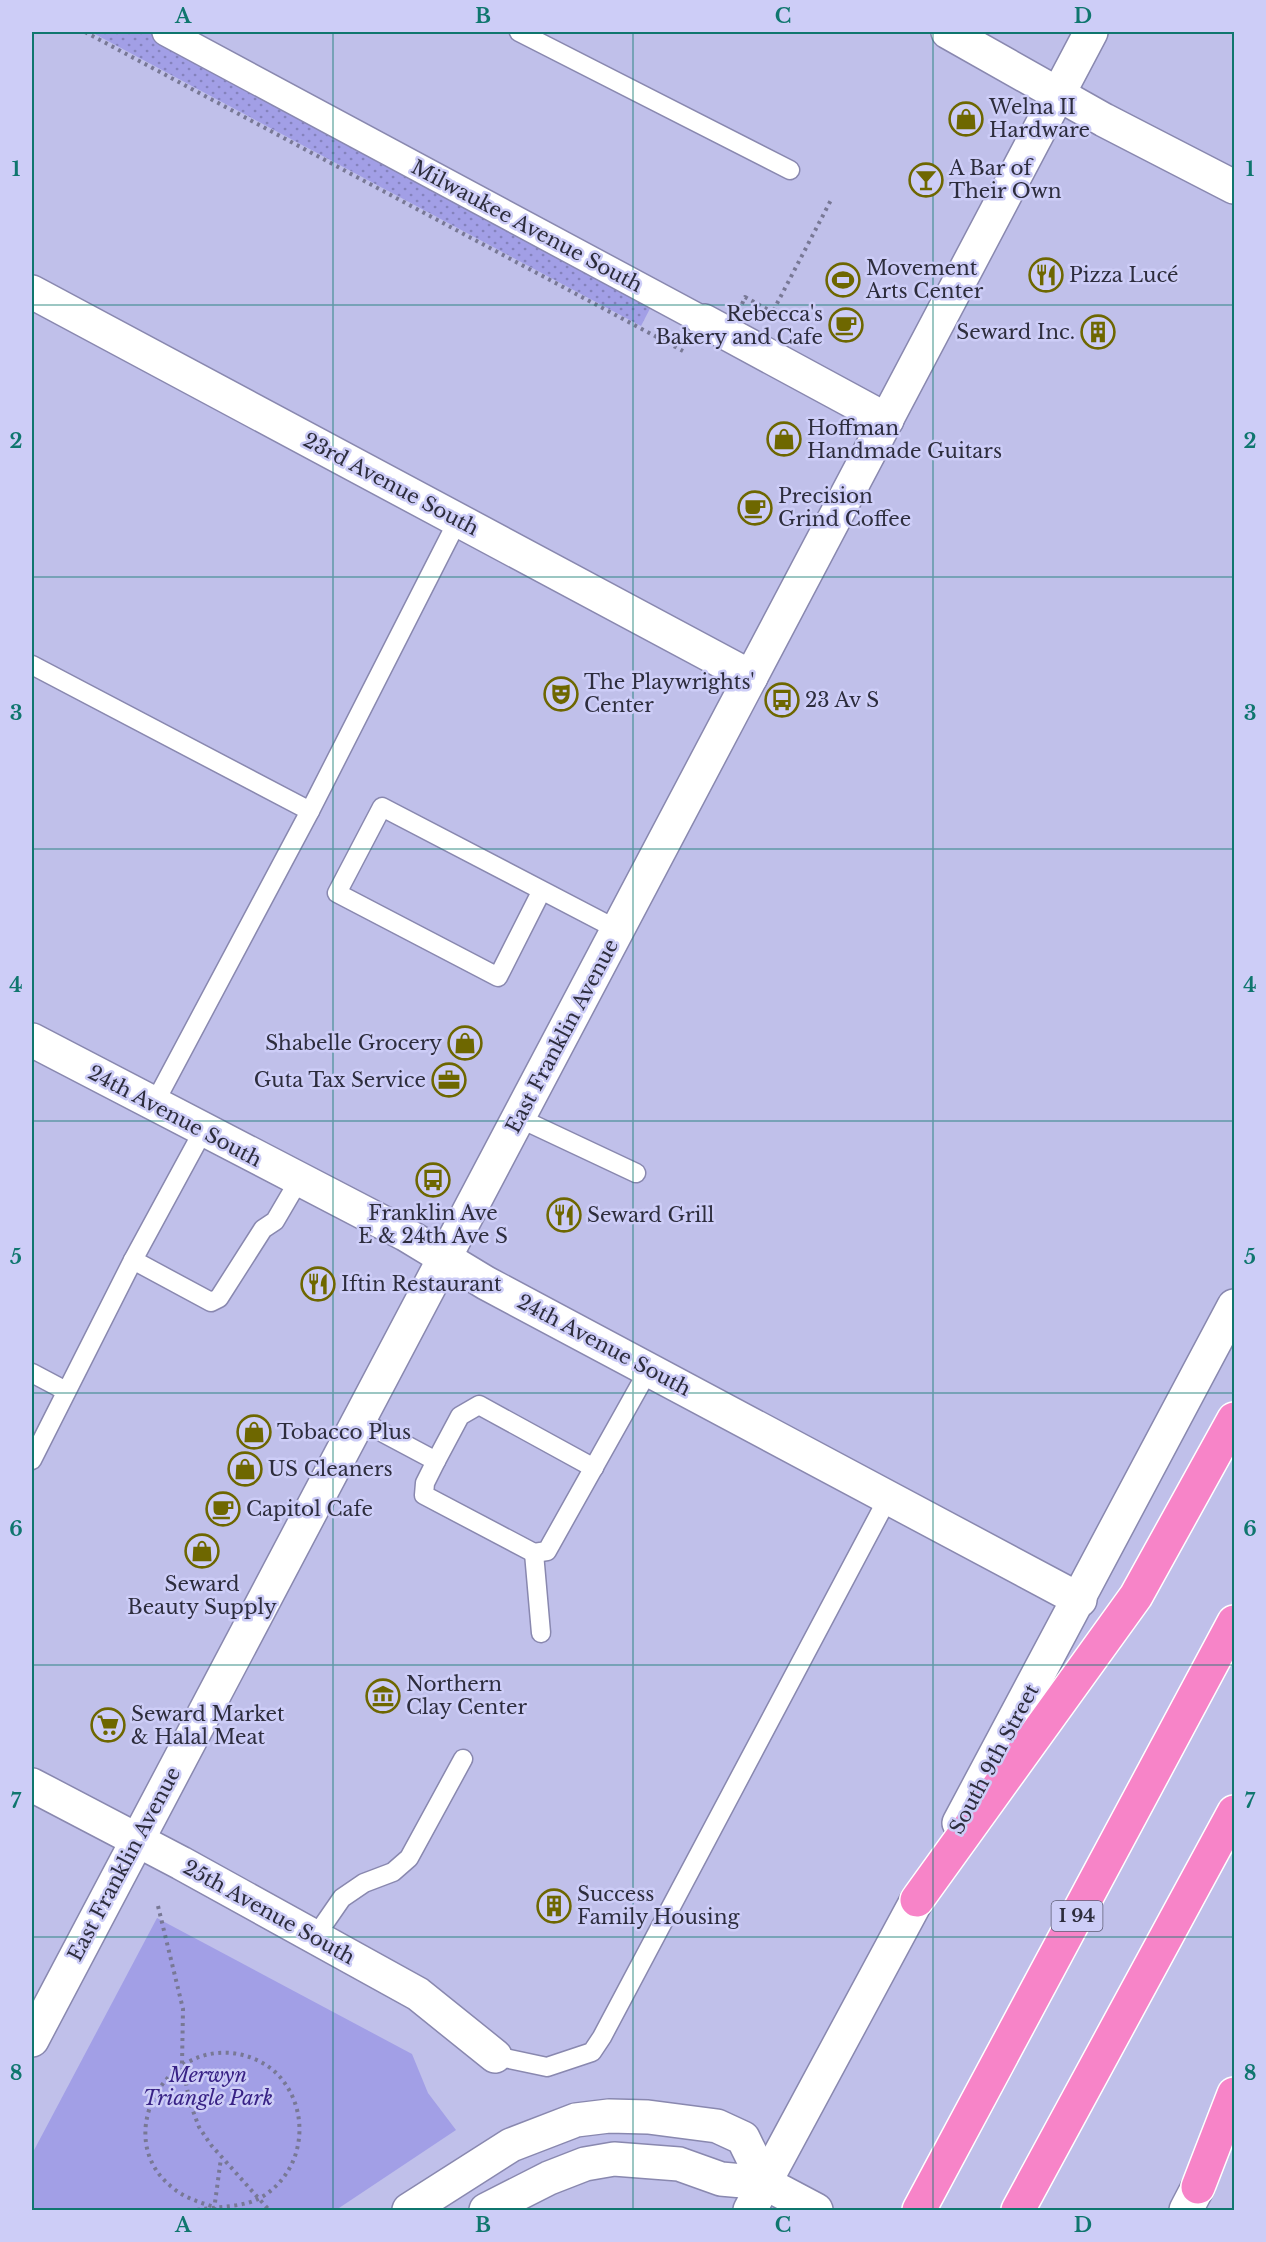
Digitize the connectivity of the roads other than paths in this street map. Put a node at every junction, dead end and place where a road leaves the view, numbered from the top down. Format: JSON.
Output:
{"nodes":[{"id":1,"x":166,"y":32,"type":"edge"},
{"id":2,"x":519,"y":32,"type":"edge"},
{"id":3,"x":948,"y":32,"type":"edge"},
{"id":4,"x":1090,"y":32,"type":"edge"},
{"id":5,"x":1058,"y":94,"type":"junction"},
{"id":6,"x":790,"y":170,"type":"dead end"},
{"id":7,"x":1234,"y":187,"type":"edge"},
{"id":8,"x":32,"y":292,"type":"edge"},
{"id":9,"x":704,"y":321,"type":"joint"},
{"id":10,"x":887,"y":420,"type":"junction"},
{"id":11,"x":458,"y":520,"type":"junction"},
{"id":12,"x":32,"y":665,"type":"edge"},
{"id":13,"x":751,"y":677,"type":"junction"},
{"id":14,"x":310,"y":811,"type":"junction"},
{"id":15,"x":541,"y":892,"type":"junction"},
{"id":16,"x":618,"y":930,"type":"junction"},
{"id":17,"x":32,"y":1040,"type":"edge"},
{"id":18,"x":154,"y":1104,"type":"junction"},
{"id":19,"x":519,"y":1118,"type":"junction"},
{"id":20,"x":203,"y":1131,"type":"junction"},
{"id":21,"x":636,"y":1173,"type":"dead end"},
{"id":22,"x":299,"y":1180,"type":"junction"},
{"id":23,"x":445,"y":1258,"type":"junction"},
{"id":24,"x":133,"y":1260,"type":"junction"},
{"id":25,"x":1234,"y":1306,"type":"edge"},
{"id":26,"x":649,"y":1369,"type":"junction"},
{"id":27,"x":32,"y":1373,"type":"edge"},
{"id":28,"x":66,"y":1391,"type":"junction"},
{"id":29,"x":1234,"y":1419,"type":"edge"},
{"id":30,"x":359,"y":1420,"type":"junction"},
{"id":31,"x":32,"y":1460,"type":"edge"},
{"id":32,"x":436,"y":1461,"type":"junction"},
{"id":33,"x":594,"y":1468,"type":"junction"},
{"id":34,"x":889,"y":1496,"type":"junction"},
{"id":35,"x":534,"y":1553,"type":"junction"},
{"id":36,"x":1080,"y":1600,"type":"junction"},
{"id":37,"x":1234,"y":1622,"type":"edge"},
{"id":38,"x":541,"y":1633,"type":"dead end"},
{"id":39,"x":463,"y":1759,"type":"dead end"},
{"id":40,"x":32,"y":1785,"type":"edge"},
{"id":41,"x":1234,"y":1812,"type":"edge"},
{"id":42,"x":137,"y":1840,"type":"junction"},
{"id":43,"x":917,"y":1900,"type":"junction"},
{"id":44,"x":315,"y":1937,"type":"junction"},
{"id":45,"x":32,"y":2040,"type":"edge"},
{"id":46,"x":495,"y":2056,"type":"joint"},
{"id":47,"x":1234,"y":2094,"type":"edge"},
{"id":48,"x":1234,"y":2120,"type":"edge"},
{"id":49,"x":757,"y":2197,"type":"edge"},
{"id":50,"x":1192,"y":2199,"type":"edge"},
{"id":51,"x":812,"y":2208,"type":"edge"},
{"id":52,"x":409,"y":2211,"type":"edge"},
{"id":53,"x":486,"y":2211,"type":"edge"},
{"id":54,"x":920,"y":2211,"type":"edge"},
{"id":55,"x":1018,"y":2211,"type":"edge"}],
"edges":[{"from":1,"to":9,"type":"street","name":"Milwaukee Avenue South"},
{"from":2,"to":6,"type":"lane"},
{"from":3,"to":5,"type":"street"},
{"from":4,"to":5,"type":"street","name":"East Franklin Avenue"},
{"from":5,"to":7,"type":"street"},
{"from":5,"to":10,"type":"street","name":"East Franklin Avenue"},
{"from":8,"to":11,"type":"street","name":"23rd Avenue South"},
{"from":9,"to":10,"type":"street","name":"Milwaukee Avenue South"},
{"from":10,"to":13,"type":"street","name":"East Franklin Avenue"},
{"from":11,"to":13,"type":"street","name":"23rd Avenue South"},
{"from":11,"to":14,"type":"lane"},
{"from":12,"to":14,"type":"lane"},
{"from":13,"to":16,"type":"street","name":"East Franklin Avenue"},
{"from":14,"to":18,"type":"lane"},
{"from":15,"to":15,"type":"lane"},
{"from":15,"to":16,"type":"lane"},
{"from":16,"to":19,"type":"street","name":"East Franklin Avenue"},
{"from":17,"to":18,"type":"street","name":"24th Avenue South"},
{"from":18,"to":20,"type":"street","name":"24th Avenue South"},
{"from":19,"to":21,"type":"lane"},
{"from":19,"to":23,"type":"street","name":"East Franklin Avenue"},
{"from":20,"to":22,"type":"street","name":"24th Avenue South"},
{"from":20,"to":24,"type":"lane"},
{"from":22,"to":23,"type":"street","name":"24th Avenue South"},
{"from":22,"to":24,"type":"lane"},
{"from":23,"to":26,"type":"street","name":"24th Avenue South"},
{"from":23,"to":30,"type":"street","name":"East Franklin Avenue"},
{"from":24,"to":28,"type":"lane"},
{"from":25,"to":36,"type":"street","name":"South 9th Street"},
{"from":26,"to":33,"type":"lane"},
{"from":26,"to":34,"type":"street","name":"24th Avenue South"},
{"from":27,"to":28,"type":"lane"},
{"from":28,"to":31,"type":"lane"},
{"from":29,"to":43,"type":"highway"},
{"from":30,"to":32,"type":"lane"},
{"from":30,"to":42,"type":"street","name":"East Franklin Avenue"},
{"from":32,"to":33,"type":"lane"},
{"from":32,"to":35,"type":"lane"},
{"from":33,"to":35,"type":"lane"},
{"from":34,"to":36,"type":"street","name":"24th Avenue South"},
{"from":34,"to":46,"type":"lane"},
{"from":35,"to":38,"type":"lane"},
{"from":36,"to":43,"type":"street","name":"South 9th Street"},
{"from":37,"to":54,"type":"highway","number":"I 94"},
{"from":39,"to":44,"type":"lane"},
{"from":40,"to":42,"type":"street","name":"25th Avenue South"},
{"from":41,"to":55,"type":"highway"},
{"from":42,"to":44,"type":"street","name":"25th Avenue South"},
{"from":42,"to":45,"type":"street","name":"East Franklin Avenue"},
{"from":43,"to":49,"type":"street","name":"South 9th Street"},
{"from":44,"to":46,"type":"street","name":"25th Avenue South"},
{"from":47,"to":50,"type":"highway"},
{"from":48,"to":50,"type":"street"},
{"from":49,"to":51,"type":"street"},
{"from":49,"to":52,"type":"street"},
{"from":49,"to":53,"type":"street"}]}
